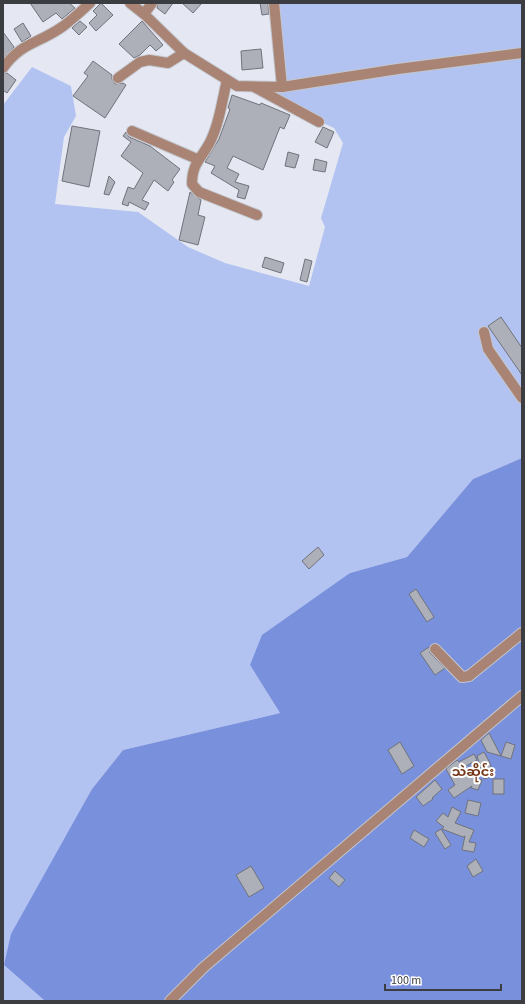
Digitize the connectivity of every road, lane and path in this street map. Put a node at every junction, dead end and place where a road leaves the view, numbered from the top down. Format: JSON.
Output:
{"nodes":[{"id":1,"x":90,"y":3,"type":"edge"},
{"id":2,"x":130,"y":3,"type":"edge"},
{"id":3,"x":152,"y":3,"type":"edge"},
{"id":4,"x":274,"y":3,"type":"edge"},
{"id":5,"x":144,"y":14,"type":"junction"},
{"id":6,"x":184,"y":53,"type":"junction"},
{"id":7,"x":522,"y":53,"type":"edge"},
{"id":8,"x":3,"y":68,"type":"edge"},
{"id":9,"x":118,"y":78,"type":"dead end"},
{"id":10,"x":227,"y":80,"type":"junction"},
{"id":11,"x":282,"y":87,"type":"junction"},
{"id":12,"x":256,"y":88,"type":"junction"},
{"id":13,"x":320,"y":122,"type":"dead end"},
{"id":14,"x":132,"y":131,"type":"dead end"},
{"id":15,"x":197,"y":159,"type":"junction"},
{"id":16,"x":257,"y":215,"type":"dead end"},
{"id":17,"x":484,"y":332,"type":"dead end"},
{"id":18,"x":522,"y":398,"type":"edge"},
{"id":19,"x":522,"y":633,"type":"edge"},
{"id":20,"x":435,"y":649,"type":"dead end"},
{"id":21,"x":522,"y":696,"type":"edge"},
{"id":22,"x":170,"y":1001,"type":"edge"}],
"edges":[{"from":1,"to":8,"type":"street"},
{"from":2,"to":5,"type":"street"},
{"from":3,"to":5,"type":"street"},
{"from":4,"to":11,"type":"street"},
{"from":5,"to":6,"type":"street"},
{"from":6,"to":9,"type":"street"},
{"from":6,"to":10,"type":"street"},
{"from":7,"to":11,"type":"street"},
{"from":10,"to":12,"type":"street"},
{"from":10,"to":15,"type":"street"},
{"from":11,"to":12,"type":"street"},
{"from":12,"to":13,"type":"street"},
{"from":14,"to":15,"type":"street"},
{"from":15,"to":16,"type":"street"},
{"from":17,"to":18,"type":"street"},
{"from":19,"to":20,"type":"street"},
{"from":21,"to":22,"type":"street"}]}
